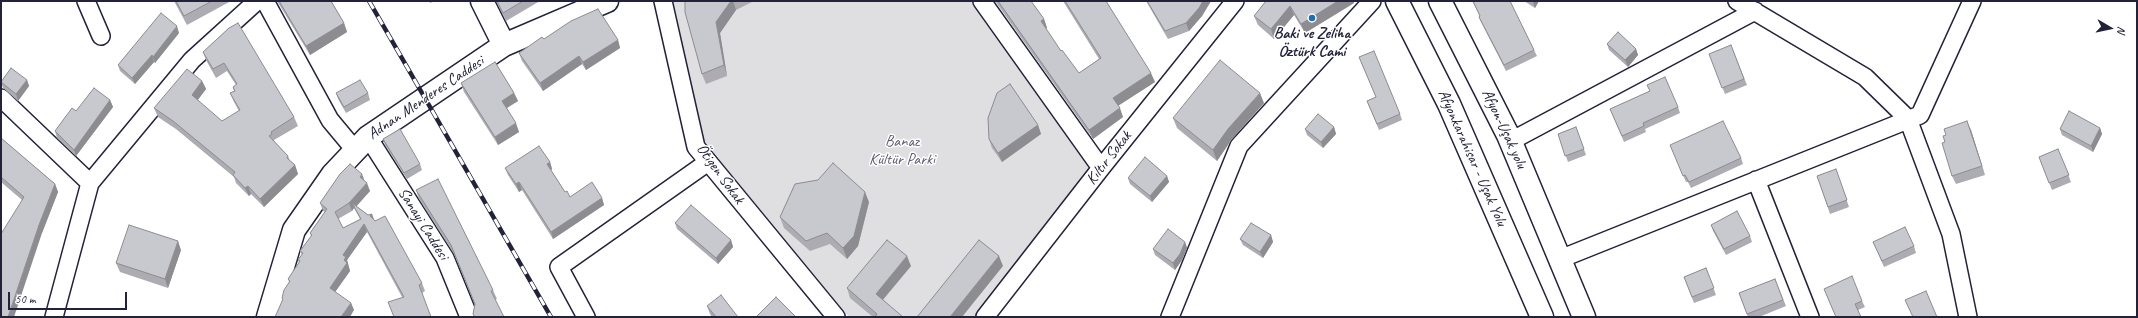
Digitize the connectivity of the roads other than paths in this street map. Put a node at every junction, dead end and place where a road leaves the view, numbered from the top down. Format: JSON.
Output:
{"nodes":[{"id":1,"x":86,"y":1,"type":"edge"},
{"id":2,"x":257,"y":1,"type":"edge"},
{"id":3,"x":265,"y":1,"type":"edge"},
{"id":4,"x":482,"y":1,"type":"edge"},
{"id":5,"x":607,"y":1,"type":"edge"},
{"id":6,"x":663,"y":1,"type":"edge"},
{"id":7,"x":982,"y":1,"type":"edge"},
{"id":8,"x":1235,"y":1,"type":"edge"},
{"id":9,"x":1372,"y":1,"type":"edge"},
{"id":10,"x":1397,"y":1,"type":"edge"},
{"id":11,"x":1440,"y":1,"type":"edge"},
{"id":12,"x":1737,"y":1,"type":"edge"},
{"id":13,"x":1972,"y":1,"type":"edge"},
{"id":14,"x":1755,"y":12,"type":"junction"},
{"id":15,"x":101,"y":36,"type":"dead end"},
{"id":16,"x":504,"y":45,"type":"junction"},
{"id":17,"x":1,"y":98,"type":"edge"},
{"id":18,"x":1908,"y":119,"type":"junction"},
{"id":19,"x":1511,"y":141,"type":"junction"},
{"id":20,"x":361,"y":143,"type":"junction"},
{"id":21,"x":708,"y":162,"type":"junction"},
{"id":22,"x":1101,"y":168,"type":"junction"},
{"id":23,"x":1756,"y":180,"type":"junction"},
{"id":24,"x":90,"y":183,"type":"junction"},
{"id":25,"x":1560,"y":260,"type":"junction"},
{"id":26,"x":54,"y":317,"type":"edge"},
{"id":27,"x":268,"y":317,"type":"edge"},
{"id":28,"x":469,"y":317,"type":"edge"},
{"id":29,"x":586,"y":317,"type":"edge"},
{"id":30,"x":836,"y":317,"type":"edge"},
{"id":31,"x":985,"y":317,"type":"edge"},
{"id":32,"x":1170,"y":317,"type":"edge"},
{"id":33,"x":1542,"y":317,"type":"edge"},
{"id":34,"x":1584,"y":317,"type":"edge"},
{"id":35,"x":1810,"y":317,"type":"edge"},
{"id":36,"x":1968,"y":317,"type":"edge"}],
"edges":[{"from":1,"to":15,"type":"street"},
{"from":2,"to":24,"type":"street"},
{"from":3,"to":20,"type":"street","name":"Sanayi Caddesi"},
{"from":4,"to":16,"type":"main road"},
{"from":5,"to":16,"type":"main road","name":"Adnan Menderes Caddesi"},
{"from":6,"to":21,"type":"street","name":"Ötigen Sokak"},
{"from":7,"to":22,"type":"street"},
{"from":8,"to":22,"type":"street","name":"Kıltır Sokak"},
{"from":9,"to":32,"type":"street"},
{"from":10,"to":33,"type":"main road","name":"Afyonkarahisar - Uşak Yolu"},
{"from":11,"to":19,"type":"main road","name":"Afyon-Uşak yolu"},
{"from":12,"to":14,"type":"street"},
{"from":13,"to":18,"type":"street"},
{"from":14,"to":18,"type":"street"},
{"from":14,"to":19,"type":"street"},
{"from":16,"to":20,"type":"main road","name":"Adnan Menderes Caddesi"},
{"from":17,"to":24,"type":"street"},
{"from":18,"to":23,"type":"street"},
{"from":18,"to":36,"type":"street"},
{"from":19,"to":25,"type":"main road","name":"Afyon-Uşak yolu"},
{"from":20,"to":27,"type":"main road","name":"Adnan Menderes Caddesi"},
{"from":20,"to":28,"type":"street","name":"Sanayi Caddesi"},
{"from":21,"to":29,"type":"street"},
{"from":21,"to":30,"type":"street","name":"Ötigen Sokak"},
{"from":22,"to":31,"type":"street","name":"Kıltır Sokak"},
{"from":23,"to":25,"type":"street"},
{"from":23,"to":35,"type":"street"},
{"from":24,"to":26,"type":"street"},
{"from":25,"to":34,"type":"main road"}]}
